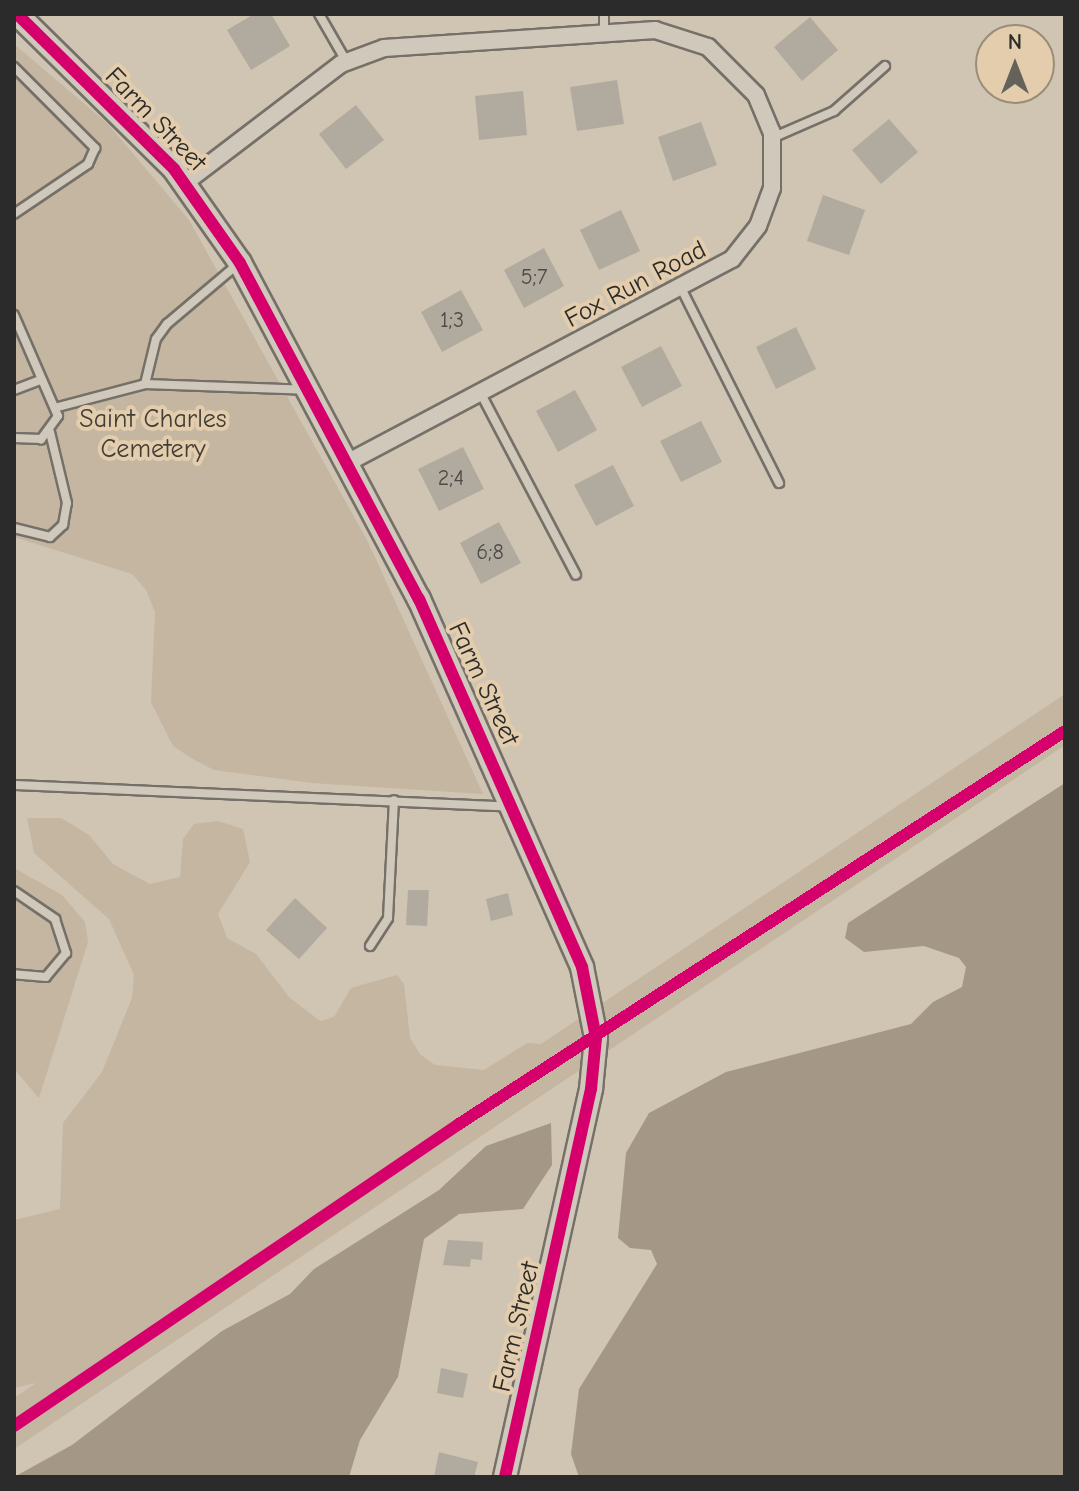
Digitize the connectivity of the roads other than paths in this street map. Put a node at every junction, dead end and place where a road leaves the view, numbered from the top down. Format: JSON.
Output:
{"nodes":[{"id":1,"x":17,"y":14,"type":"edge"},
{"id":2,"x":319,"y":14,"type":"edge"},
{"id":3,"x":604,"y":14,"type":"edge"},
{"id":4,"x":604,"y":32,"type":"junction"},
{"id":5,"x":346,"y":62,"type":"junction"},
{"id":6,"x":885,"y":66,"type":"dead end"},
{"id":7,"x":14,"y":67,"type":"edge"},
{"id":8,"x":772,"y":138,"type":"junction"},
{"id":9,"x":186,"y":182,"type":"junction"},
{"id":10,"x":14,"y":214,"type":"edge"},
{"id":11,"x":240,"y":263,"type":"junction"},
{"id":12,"x":682,"y":290,"type":"junction"},
{"id":13,"x":14,"y":315,"type":"edge"},
{"id":14,"x":40,"y":380,"type":"junction"},
{"id":15,"x":145,"y":384,"type":"junction"},
{"id":16,"x":310,"y":388,"type":"junction"},
{"id":17,"x":14,"y":390,"type":"edge"},
{"id":18,"x":481,"y":394,"type":"junction"},
{"id":19,"x":58,"y":407,"type":"junction"},
{"id":20,"x":50,"y":432,"type":"junction"},
{"id":21,"x":14,"y":438,"type":"edge"},
{"id":22,"x":348,"y":462,"type":"junction"},
{"id":23,"x":779,"y":483,"type":"dead end"},
{"id":24,"x":14,"y":528,"type":"edge"},
{"id":25,"x":576,"y":575,"type":"dead end"},
{"id":26,"x":14,"y":785,"type":"edge"},
{"id":27,"x":394,"y":800,"type":"junction"},
{"id":28,"x":516,"y":808,"type":"junction"},
{"id":29,"x":14,"y":891,"type":"edge"},
{"id":30,"x":370,"y":946,"type":"dead end"},
{"id":31,"x":14,"y":974,"type":"edge"},
{"id":32,"x":505,"y":1477,"type":"edge"}],
"edges":[{"from":1,"to":9,"type":"street","name":"Farm Street"},
{"from":2,"to":5,"type":"lane"},
{"from":3,"to":4,"type":"lane"},
{"from":4,"to":5,"type":"street","name":"Fox Run Road"},
{"from":4,"to":8,"type":"street","name":"Fox Run Road"},
{"from":5,"to":9,"type":"street","name":"Fox Run Road"},
{"from":6,"to":8,"type":"lane"},
{"from":7,"to":10,"type":"lane"},
{"from":8,"to":12,"type":"street","name":"Fox Run Road"},
{"from":9,"to":11,"type":"street","name":"Farm Street"},
{"from":11,"to":15,"type":"lane"},
{"from":11,"to":16,"type":"street","name":"Farm Street"},
{"from":12,"to":18,"type":"street","name":"Fox Run Road"},
{"from":12,"to":23,"type":"lane"},
{"from":13,"to":14,"type":"lane"},
{"from":14,"to":17,"type":"lane"},
{"from":14,"to":19,"type":"lane"},
{"from":15,"to":16,"type":"lane"},
{"from":15,"to":19,"type":"lane"},
{"from":16,"to":22,"type":"street","name":"Farm Street"},
{"from":18,"to":22,"type":"street","name":"Fox Run Road"},
{"from":18,"to":25,"type":"lane"},
{"from":19,"to":20,"type":"lane"},
{"from":20,"to":21,"type":"lane"},
{"from":20,"to":24,"type":"lane"},
{"from":22,"to":28,"type":"street","name":"Farm Street"},
{"from":26,"to":27,"type":"lane"},
{"from":27,"to":28,"type":"lane"},
{"from":27,"to":30,"type":"lane"},
{"from":28,"to":32,"type":"street","name":"Farm Street"},
{"from":29,"to":31,"type":"lane"}]}
